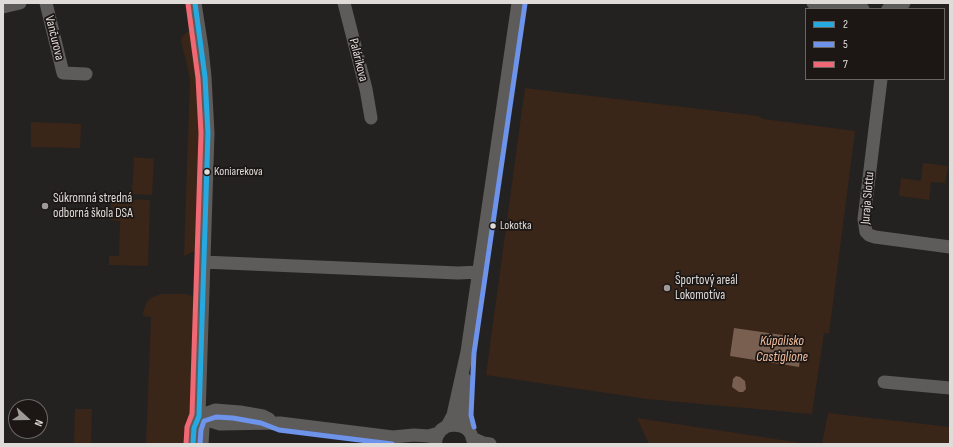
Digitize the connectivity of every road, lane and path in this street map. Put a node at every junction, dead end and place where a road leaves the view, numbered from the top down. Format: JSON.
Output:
{"nodes":[{"id":1,"x":20,"y":3,"type":"edge"},
{"id":2,"x":46,"y":3,"type":"edge"},
{"id":3,"x":195,"y":3,"type":"edge"},
{"id":4,"x":344,"y":3,"type":"edge"},
{"id":5,"x":518,"y":3,"type":"edge"},
{"id":6,"x":813,"y":3,"type":"edge"},
{"id":7,"x":904,"y":3,"type":"edge"},
{"id":8,"x":3,"y":7,"type":"edge"},
{"id":9,"x":856,"y":8,"type":"edge"},
{"id":10,"x":891,"y":8,"type":"edge"},
{"id":11,"x":86,"y":74,"type":"dead end"},
{"id":12,"x":881,"y":80,"type":"edge"},
{"id":13,"x":371,"y":118,"type":"dead end"},
{"id":14,"x":950,"y":247,"type":"edge"},
{"id":15,"x":203,"y":262,"type":"junction"},
{"id":16,"x":479,"y":272,"type":"junction"},
{"id":17,"x":467,"y":352,"type":"junction"},
{"id":18,"x":884,"y":382,"type":"dead end"},
{"id":19,"x":950,"y":388,"type":"edge"},
{"id":20,"x":200,"y":395,"type":"junction"},
{"id":21,"x":215,"y":410,"type":"junction"},
{"id":22,"x":199,"y":416,"type":"junction"},
{"id":23,"x":280,"y":423,"type":"junction"},
{"id":24,"x":220,"y":424,"type":"junction"},
{"id":25,"x":440,"y":434,"type":"edge"},
{"id":26,"x":471,"y":437,"type":"edge"},
{"id":27,"x":392,"y":440,"type":"edge"},
{"id":28,"x":199,"y":443,"type":"edge"},
{"id":29,"x":413,"y":444,"type":"edge"},
{"id":30,"x":490,"y":444,"type":"edge"}],
"edges":[{"from":1,"to":8,"type":"street"},
{"from":2,"to":11,"type":"street","name":"Vančurova"},
{"from":3,"to":15,"type":"street"},
{"from":4,"to":13,"type":"street","name":"Palárikova"},
{"from":5,"to":16,"type":"street"},
{"from":6,"to":9,"type":"street"},
{"from":7,"to":10,"type":"street"},
{"from":12,"to":14,"type":"street","name":"Juraja Slottu"},
{"from":15,"to":16,"type":"street"},
{"from":15,"to":20,"type":"street"},
{"from":16,"to":17,"type":"street"},
{"from":17,"to":25,"type":"street"},
{"from":17,"to":26,"type":"street"},
{"from":18,"to":19,"type":"street"},
{"from":20,"to":21,"type":"street"},
{"from":20,"to":22,"type":"street"},
{"from":21,"to":22,"type":"street"},
{"from":21,"to":23,"type":"street"},
{"from":22,"to":24,"type":"street"},
{"from":22,"to":28,"type":"street"},
{"from":23,"to":24,"type":"street"},
{"from":23,"to":27,"type":"street"},
{"from":24,"to":28,"type":"street"},
{"from":25,"to":26,"type":"street"},
{"from":25,"to":27,"type":"street"},
{"from":26,"to":30,"type":"street"},
{"from":27,"to":29,"type":"street"}]}
